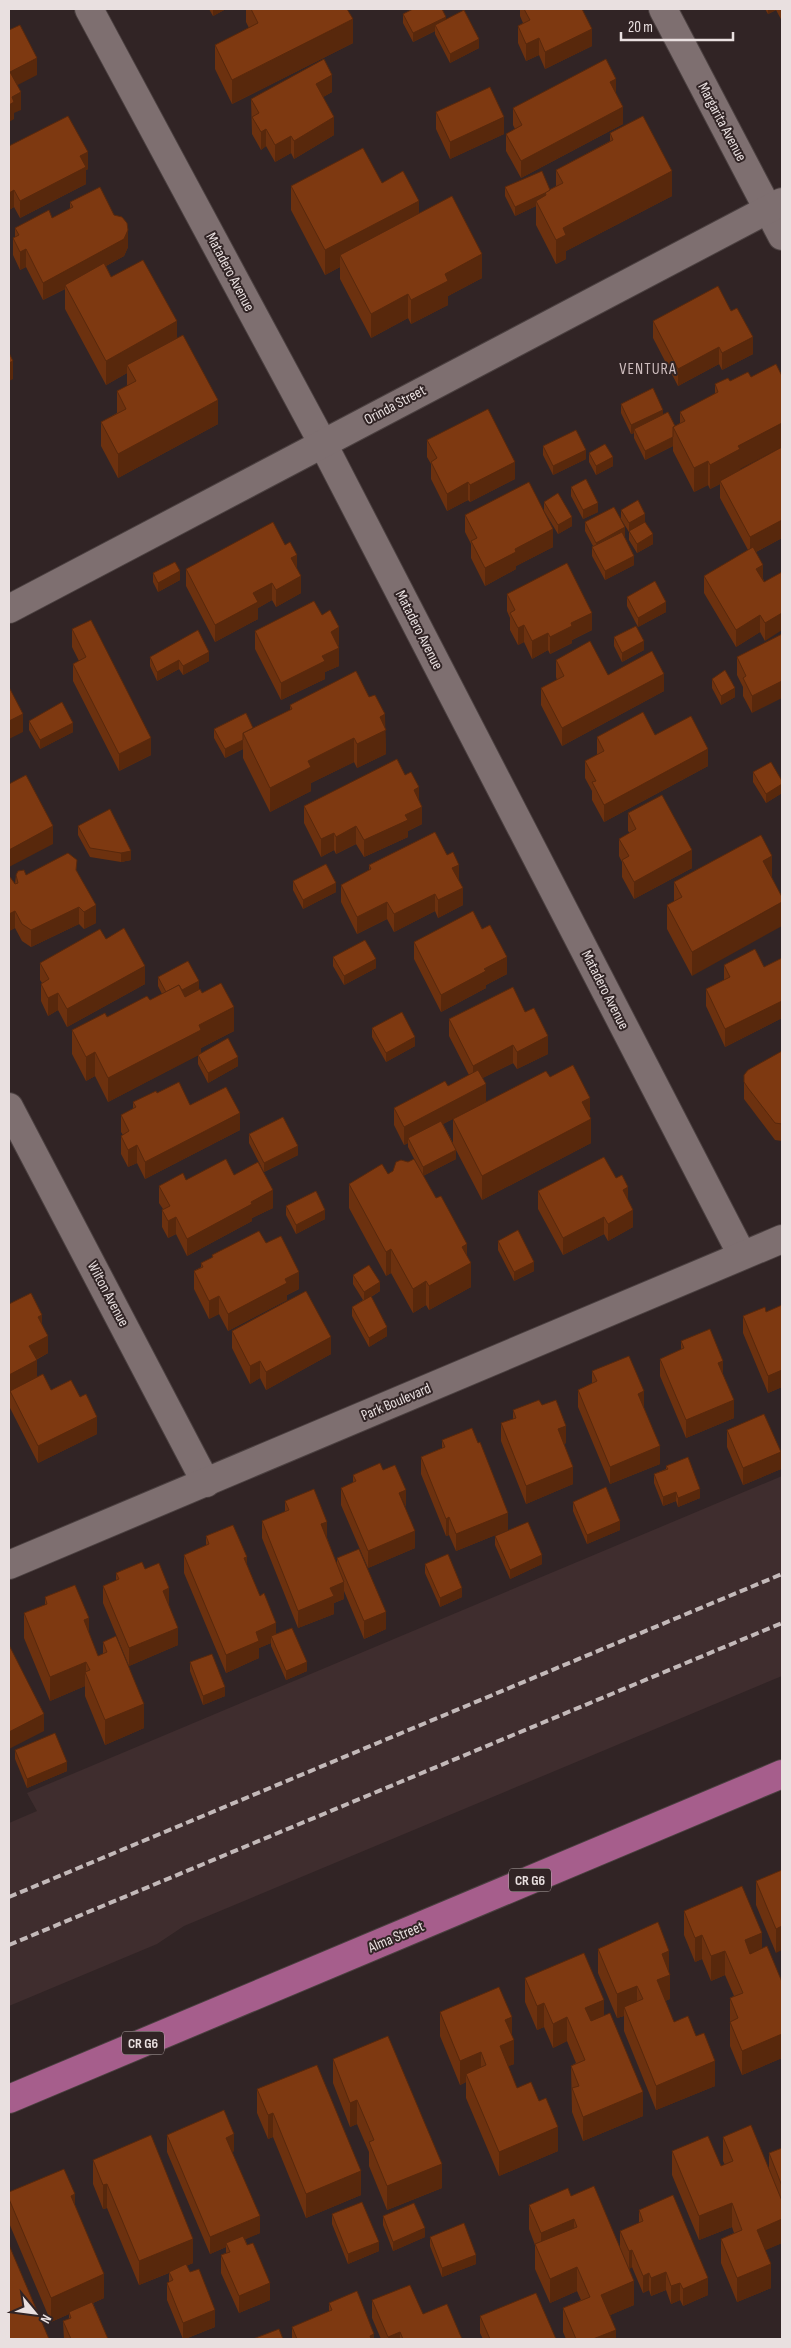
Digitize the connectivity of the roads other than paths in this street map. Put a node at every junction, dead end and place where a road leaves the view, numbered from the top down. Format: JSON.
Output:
{"nodes":[{"id":1,"x":89,"y":9,"type":"edge"},
{"id":2,"x":663,"y":9,"type":"edge"},
{"id":3,"x":775,"y":205,"type":"edge"},
{"id":4,"x":782,"y":236,"type":"edge"},
{"id":5,"x":322,"y":444,"type":"junction"},
{"id":6,"x":9,"y":609,"type":"edge"},
{"id":7,"x":9,"y":1106,"type":"edge"},
{"id":8,"x":782,"y":1239,"type":"edge"},
{"id":9,"x":742,"y":1255,"type":"junction"},
{"id":10,"x":206,"y":1482,"type":"junction"},
{"id":11,"x":9,"y":1564,"type":"edge"},
{"id":12,"x":782,"y":1774,"type":"edge"},
{"id":13,"x":9,"y":2099,"type":"edge"}],
"edges":[{"from":1,"to":5,"type":"street","name":"Matadero Avenue"},
{"from":2,"to":3,"type":"street","name":"Margarita Avenue"},
{"from":3,"to":4,"type":"street","name":"Margarita Avenue"},
{"from":3,"to":5,"type":"street","name":"Orinda Street"},
{"from":5,"to":6,"type":"street","name":"Orinda Street"},
{"from":5,"to":9,"type":"street","name":"Matadero Avenue"},
{"from":7,"to":10,"type":"street","name":"Wilton Avenue"},
{"from":8,"to":9,"type":"street","name":"Park Boulevard"},
{"from":9,"to":10,"type":"street","name":"Park Boulevard"},
{"from":10,"to":11,"type":"street","name":"Park Boulevard"},
{"from":12,"to":13,"type":"main road","name":"Alma Street","number":"CR G6"}]}
